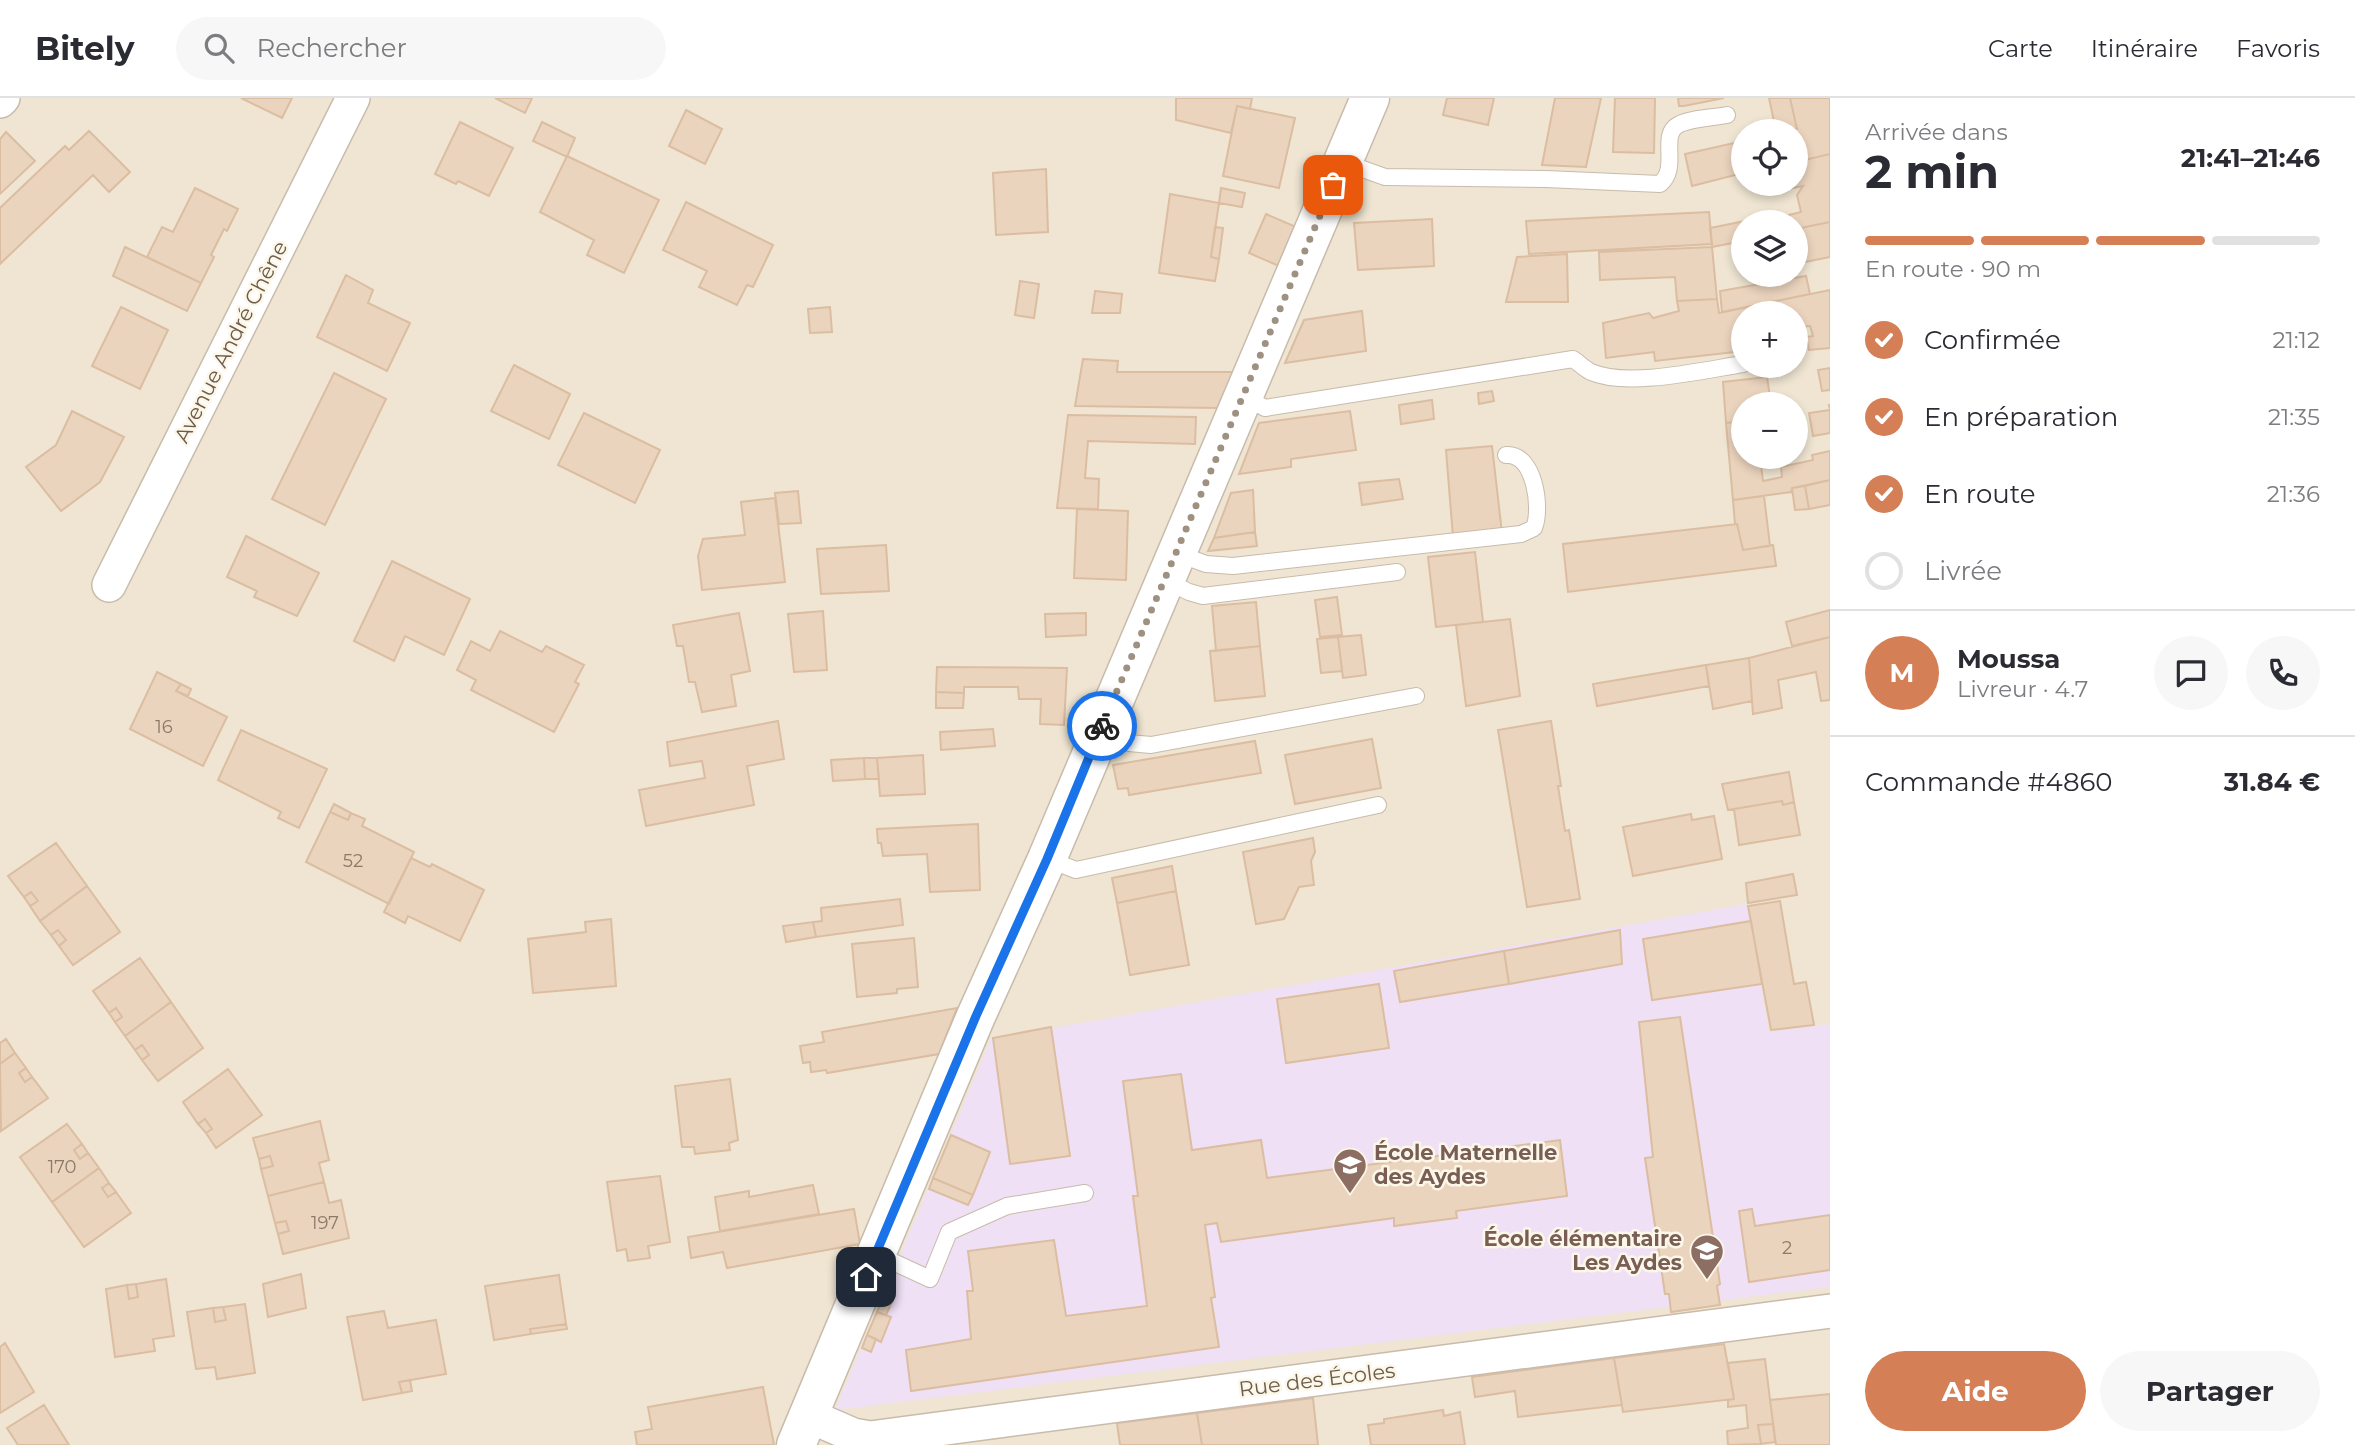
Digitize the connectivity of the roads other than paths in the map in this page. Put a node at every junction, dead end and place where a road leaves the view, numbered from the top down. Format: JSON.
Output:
{"nodes":[{"id":1,"x":352,"y":98,"type":"edge"},
{"id":2,"x":1370,"y":98,"type":"edge"},
{"id":3,"x":1727,"y":115,"type":"dead end"},
{"id":4,"x":1343,"y":162,"type":"junction"},
{"id":5,"x":1731,"y":367,"type":"edge"},
{"id":6,"x":1243,"y":396,"type":"junction"},
{"id":7,"x":1506,"y":455,"type":"dead end"},
{"id":8,"x":1170,"y":567,"type":"junction"},
{"id":9,"x":1397,"y":572,"type":"dead end"},
{"id":10,"x":109,"y":585,"type":"dead end"},
{"id":11,"x":1416,"y":696,"type":"dead end"},
{"id":12,"x":1101,"y":729,"type":"junction"},
{"id":13,"x":1378,"y":805,"type":"dead end"},
{"id":14,"x":1047,"y":859,"type":"junction"},
{"id":15,"x":1084,"y":1193,"type":"dead end"},
{"id":16,"x":876,"y":1254,"type":"junction"},
{"id":17,"x":1830,"y":1311,"type":"edge"},
{"id":18,"x":802,"y":1430,"type":"edge"}],
"edges":[{"from":1,"to":10,"type":"street","name":"Avenue André Chêne"},
{"from":2,"to":4,"type":"street"},
{"from":3,"to":4,"type":"lane"},
{"from":4,"to":6,"type":"street"},
{"from":5,"to":6,"type":"lane"},
{"from":6,"to":8,"type":"street"},
{"from":7,"to":8,"type":"lane"},
{"from":8,"to":9,"type":"lane"},
{"from":8,"to":12,"type":"street"},
{"from":11,"to":12,"type":"lane"},
{"from":12,"to":14,"type":"street"},
{"from":13,"to":14,"type":"lane"},
{"from":14,"to":16,"type":"street"},
{"from":15,"to":16,"type":"lane"},
{"from":16,"to":18,"type":"street"},
{"from":17,"to":18,"type":"street","name":"Rue des Écoles"}]}
